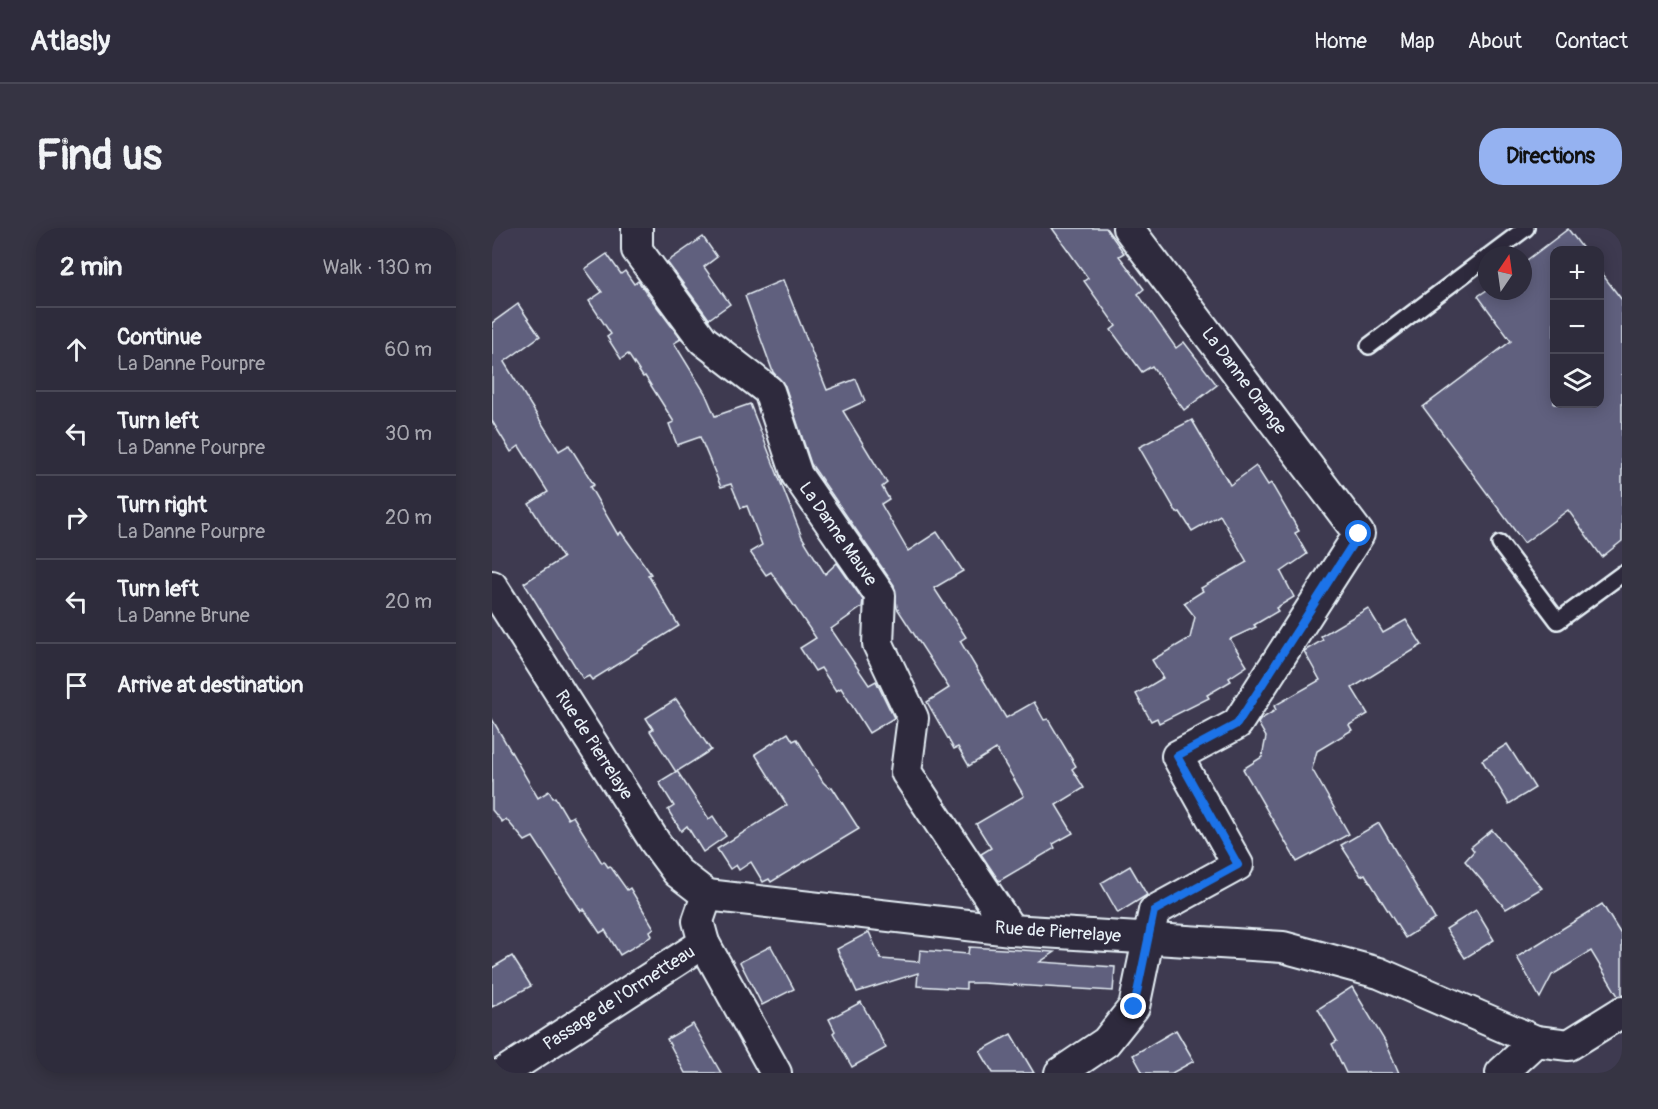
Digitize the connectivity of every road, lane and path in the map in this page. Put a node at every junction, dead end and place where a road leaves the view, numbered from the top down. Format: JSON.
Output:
{"nodes":[{"id":1,"x":637,"y":228,"type":"edge"},
{"id":2,"x":1128,"y":228,"type":"edge"},
{"id":3,"x":1526,"y":228,"type":"edge"},
{"id":4,"x":1502,"y":246,"type":"edge"},
{"id":5,"x":1478,"y":264,"type":"edge"},
{"id":6,"x":1369,"y":346,"type":"dead end"},
{"id":7,"x":1500,"y":544,"type":"dead end"},
{"id":8,"x":1622,"y":574,"type":"edge"},
{"id":9,"x":492,"y":586,"type":"edge"},
{"id":10,"x":706,"y":895,"type":"junction"},
{"id":11,"x":1011,"y":930,"type":"junction"},
{"id":12,"x":1148,"y":938,"type":"junction"},
{"id":13,"x":704,"y":943,"type":"junction"},
{"id":14,"x":1622,"y":1012,"type":"edge"},
{"id":15,"x":1536,"y":1041,"type":"junction"},
{"id":16,"x":503,"y":1073,"type":"edge"},
{"id":17,"x":776,"y":1073,"type":"edge"},
{"id":18,"x":1060,"y":1073,"type":"edge"},
{"id":19,"x":1501,"y":1073,"type":"edge"}],
"edges":[{"from":1,"to":11,"type":"street","name":"La Danne Mauve"},
{"from":2,"to":12,"type":"street","name":"La Danne Orange"},
{"from":3,"to":4,"type":"lane"},
{"from":5,"to":6,"type":"lane"},
{"from":7,"to":8,"type":"lane"},
{"from":9,"to":10,"type":"street","name":"Rue de Pierrelaye"},
{"from":10,"to":11,"type":"street","name":"Rue de Pierrelaye"},
{"from":10,"to":13,"type":"street"},
{"from":11,"to":12,"type":"street","name":"Rue de Pierrelaye"},
{"from":12,"to":15,"type":"street","name":"Rue de Pierrelaye"},
{"from":12,"to":18,"type":"street"},
{"from":13,"to":16,"type":"street","name":"Passage de l'Ormetteau"},
{"from":13,"to":17,"type":"street"},
{"from":14,"to":15,"type":"street","name":"Rue de Pierrelaye"},
{"from":15,"to":19,"type":"street"}]}
